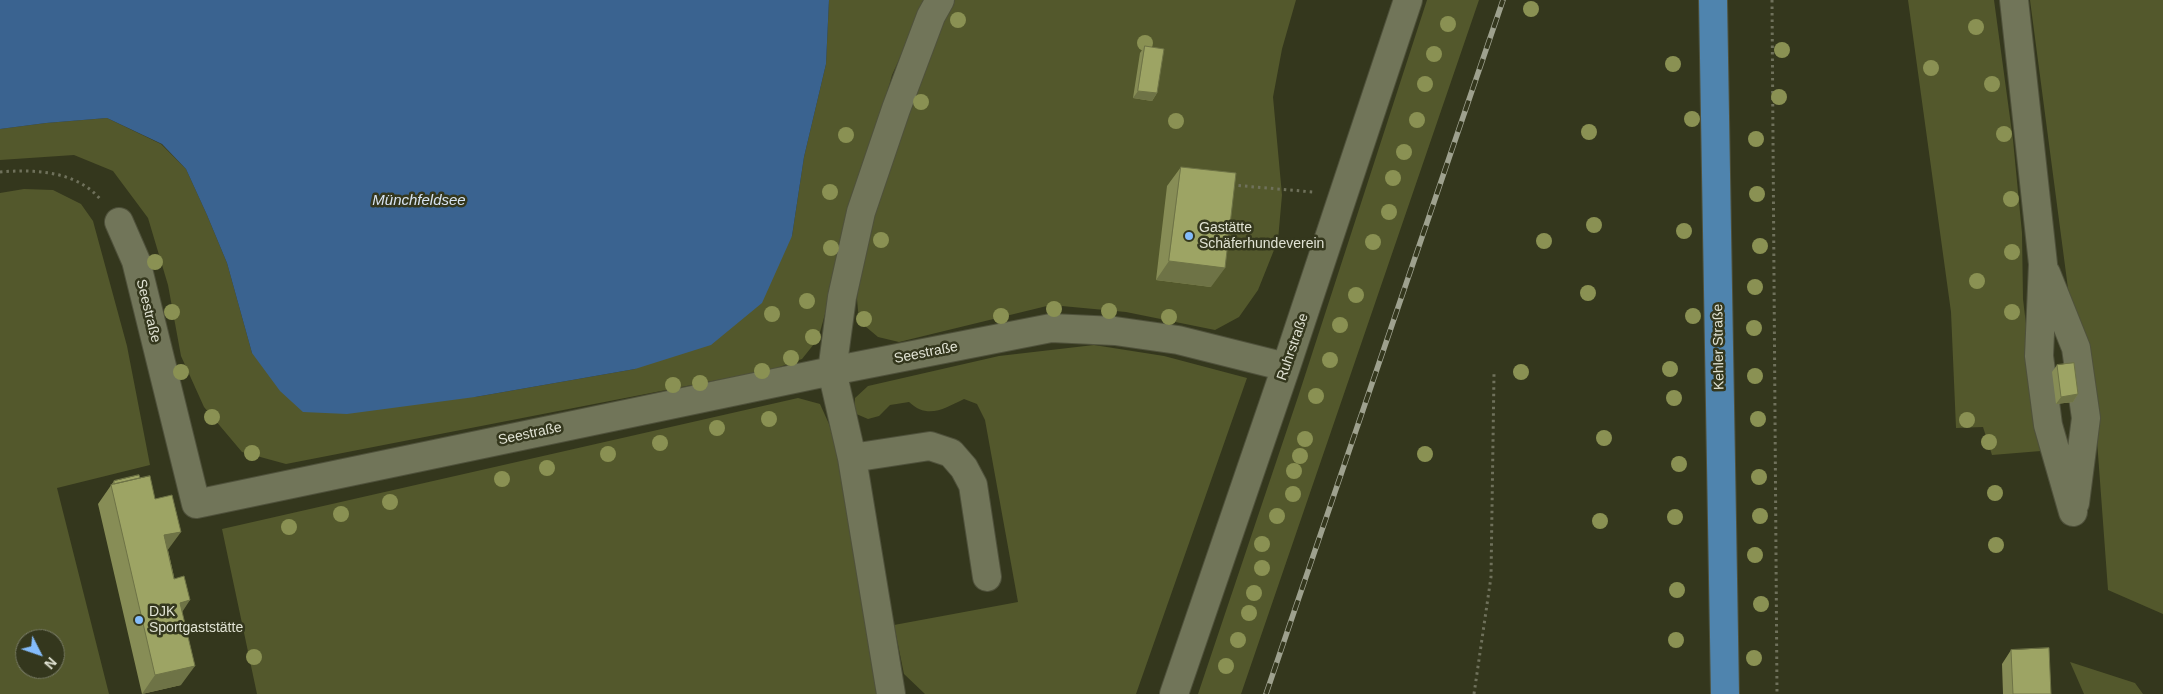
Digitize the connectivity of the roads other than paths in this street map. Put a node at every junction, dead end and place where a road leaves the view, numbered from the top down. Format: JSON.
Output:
{"nodes":[{"id":1,"x":940,"y":0,"type":"edge"},
{"id":2,"x":1408,"y":0,"type":"edge"},
{"id":3,"x":1713,"y":0,"type":"edge"},
{"id":4,"x":2014,"y":0,"type":"edge"},
{"id":5,"x":119,"y":222,"type":"road end"},
{"id":6,"x":2043,"y":264,"type":"junction"},
{"id":7,"x":1286,"y":367,"type":"junction"},
{"id":8,"x":832,"y":371,"type":"junction"},
{"id":9,"x":852,"y":458,"type":"junction"},
{"id":10,"x":987,"y":577,"type":"dead end"},
{"id":11,"x":891,"y":694,"type":"edge"},
{"id":12,"x":1174,"y":694,"type":"edge"},
{"id":13,"x":1725,"y":694,"type":"edge"}],
"edges":[{"from":1,"to":8,"type":"street"},
{"from":2,"to":7,"type":"street","name":"Ruhrstraße"},
{"from":3,"to":13,"type":"main road","name":"Kehler Straße"},
{"from":4,"to":6,"type":"street"},
{"from":5,"to":8,"type":"street","name":"Seestraße"},
{"from":6,"to":6,"type":"street"},
{"from":7,"to":8,"type":"street","name":"Seestraße"},
{"from":7,"to":12,"type":"street","name":"Ruhrstraße"},
{"from":8,"to":9,"type":"street"},
{"from":9,"to":10,"type":"street"},
{"from":9,"to":11,"type":"street"}]}
